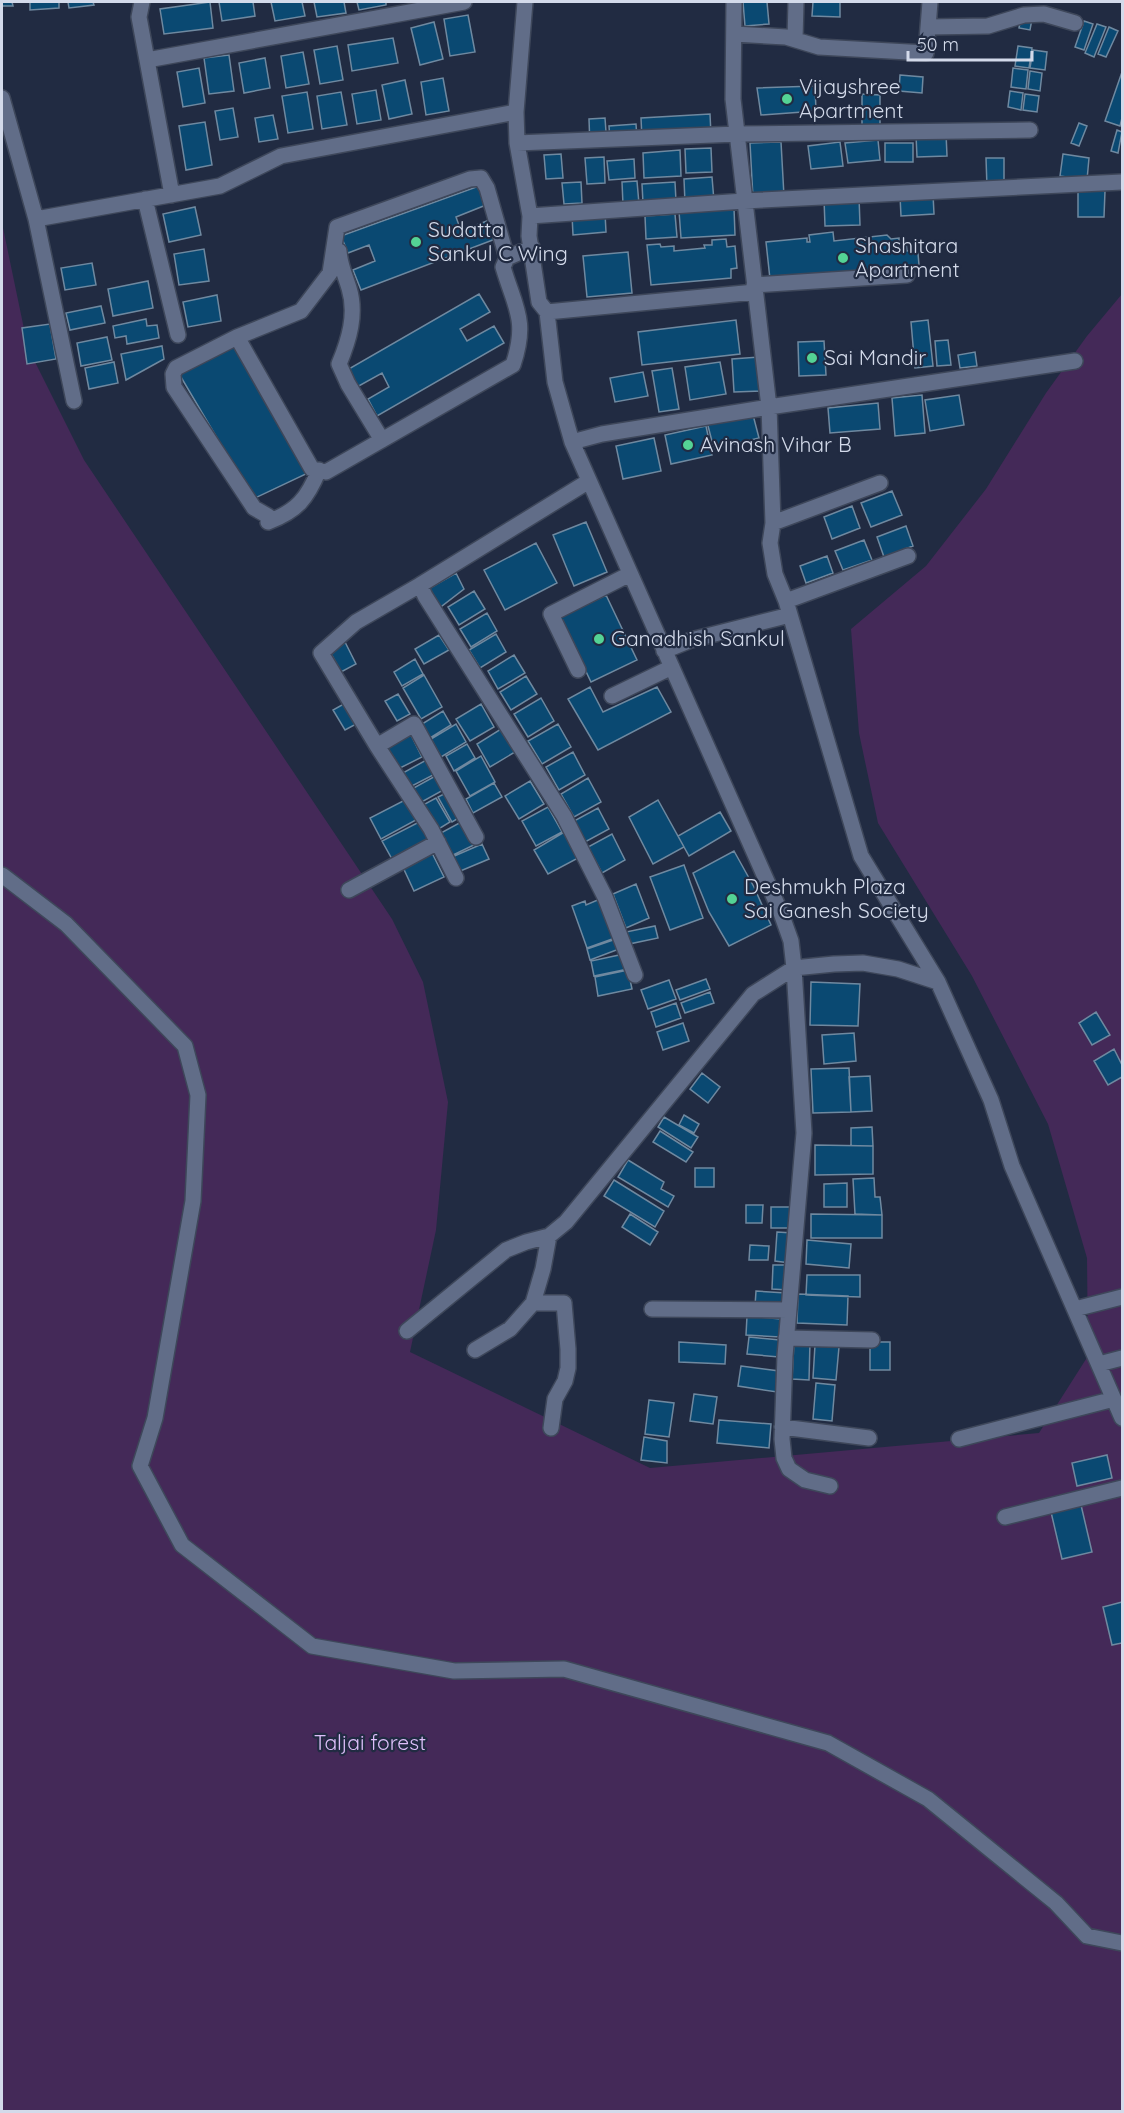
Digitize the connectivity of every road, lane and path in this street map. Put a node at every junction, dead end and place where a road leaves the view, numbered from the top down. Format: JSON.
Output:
{"nodes":[{"id":1,"x":142,"y":2,"type":"edge"},
{"id":2,"x":464,"y":2,"type":"edge"},
{"id":3,"x":525,"y":2,"type":"edge"},
{"id":4,"x":734,"y":2,"type":"edge"},
{"id":5,"x":796,"y":2,"type":"edge"},
{"id":6,"x":930,"y":2,"type":"edge"},
{"id":7,"x":1076,"y":23,"type":"dead end"},
{"id":8,"x":928,"y":27,"type":"junction"},
{"id":9,"x":734,"y":34,"type":"junction"},
{"id":10,"x":795,"y":39,"type":"junction"},
{"id":11,"x":147,"y":60,"type":"junction"},
{"id":12,"x":2,"y":98,"type":"edge"},
{"id":13,"x":516,"y":112,"type":"junction"},
{"id":14,"x":1030,"y":130,"type":"dead end"},
{"id":15,"x":736,"y":134,"type":"junction"},
{"id":16,"x":517,"y":143,"type":"junction"},
{"id":17,"x":1122,"y":182,"type":"edge"},
{"id":18,"x":172,"y":195,"type":"junction"},
{"id":19,"x":146,"y":199,"type":"junction"},
{"id":20,"x":744,"y":201,"type":"junction"},
{"id":21,"x":542,"y":215,"type":"junction"},
{"id":22,"x":36,"y":219,"type":"junction"},
{"id":23,"x":337,"y":227,"type":"junction"},
{"id":24,"x":532,"y":247,"type":"junction"},
{"id":25,"x":507,"y":258,"type":"junction"},
{"id":26,"x":907,"y":275,"type":"dead end"},
{"id":27,"x":754,"y":289,"type":"junction"},
{"id":28,"x":553,"y":311,"type":"junction"},
{"id":29,"x":178,"y":335,"type":"dead end"},
{"id":30,"x":237,"y":337,"type":"junction"},
{"id":31,"x":1075,"y":362,"type":"dead end"},
{"id":32,"x":74,"y":401,"type":"dead end"},
{"id":33,"x":769,"y":407,"type":"junction"},
{"id":34,"x":587,"y":438,"type":"junction"},
{"id":35,"x":382,"y":440,"type":"junction"},
{"id":36,"x":319,"y":470,"type":"junction"},
{"id":37,"x":589,"y":481,"type":"junction"},
{"id":38,"x":880,"y":483,"type":"dead end"},
{"id":39,"x":773,"y":523,"type":"junction"},
{"id":40,"x":908,"y":556,"type":"dead end"},
{"id":41,"x":630,"y":574,"type":"junction"},
{"id":42,"x":420,"y":585,"type":"junction"},
{"id":43,"x":788,"y":608,"type":"junction"},
{"id":44,"x":670,"y":649,"type":"junction"},
{"id":45,"x":672,"y":667,"type":"junction"},
{"id":46,"x":578,"y":669,"type":"dead end"},
{"id":47,"x":612,"y":696,"type":"dead end"},
{"id":48,"x":377,"y":746,"type":"junction"},
{"id":49,"x":476,"y":837,"type":"dead end"},
{"id":50,"x":438,"y":842,"type":"junction"},
{"id":51,"x":2,"y":875,"type":"edge"},
{"id":52,"x":456,"y":878,"type":"dead end"},
{"id":53,"x":349,"y":890,"type":"dead end"},
{"id":54,"x":794,"y":968,"type":"junction"},
{"id":55,"x":635,"y":975,"type":"dead end"},
{"id":56,"x":938,"y":982,"type":"junction"},
{"id":57,"x":549,"y":1236,"type":"junction"},
{"id":58,"x":1122,"y":1297,"type":"edge"},
{"id":59,"x":533,"y":1304,"type":"junction"},
{"id":60,"x":652,"y":1309,"type":"dead end"},
{"id":61,"x":1075,"y":1309,"type":"junction"},
{"id":62,"x":789,"y":1310,"type":"junction"},
{"id":63,"x":407,"y":1331,"type":"dead end"},
{"id":64,"x":786,"y":1338,"type":"junction"},
{"id":65,"x":872,"y":1340,"type":"dead end"},
{"id":66,"x":475,"y":1350,"type":"dead end"},
{"id":67,"x":1122,"y":1358,"type":"edge"},
{"id":68,"x":1099,"y":1364,"type":"junction"},
{"id":69,"x":1114,"y":1399,"type":"junction"},
{"id":70,"x":1122,"y":1418,"type":"edge"},
{"id":71,"x":782,"y":1427,"type":"junction"},
{"id":72,"x":551,"y":1428,"type":"dead end"},
{"id":73,"x":869,"y":1438,"type":"dead end"},
{"id":74,"x":959,"y":1439,"type":"dead end"},
{"id":75,"x":830,"y":1486,"type":"dead end"},
{"id":76,"x":1122,"y":1488,"type":"edge"},
{"id":77,"x":1005,"y":1517,"type":"dead end"},
{"id":78,"x":1122,"y":1943,"type":"edge"}],
"edges":[{"from":1,"to":11,"type":"street"},
{"from":2,"to":11,"type":"street"},
{"from":3,"to":13,"type":"street"},
{"from":4,"to":9,"type":"street"},
{"from":5,"to":10,"type":"street"},
{"from":6,"to":8,"type":"street"},
{"from":7,"to":8,"type":"street"},
{"from":8,"to":10,"type":"street"},
{"from":9,"to":10,"type":"street"},
{"from":9,"to":15,"type":"street"},
{"from":11,"to":18,"type":"street"},
{"from":12,"to":22,"type":"street"},
{"from":13,"to":16,"type":"street"},
{"from":13,"to":18,"type":"street"},
{"from":14,"to":15,"type":"street"},
{"from":15,"to":16,"type":"street"},
{"from":15,"to":20,"type":"street"},
{"from":16,"to":21,"type":"street"},
{"from":17,"to":20,"type":"street"},
{"from":18,"to":19,"type":"street"},
{"from":19,"to":22,"type":"street"},
{"from":19,"to":29,"type":"street"},
{"from":20,"to":21,"type":"street"},
{"from":20,"to":27,"type":"street"},
{"from":21,"to":24,"type":"street"},
{"from":22,"to":32,"type":"street"},
{"from":23,"to":25,"type":"street"},
{"from":23,"to":30,"type":"street"},
{"from":23,"to":35,"type":"street"},
{"from":24,"to":25,"type":"street"},
{"from":24,"to":28,"type":"street"},
{"from":25,"to":35,"type":"street"},
{"from":26,"to":27,"type":"street"},
{"from":27,"to":28,"type":"street"},
{"from":27,"to":33,"type":"street"},
{"from":28,"to":34,"type":"street"},
{"from":30,"to":36,"type":"street"},
{"from":30,"to":36,"type":"street"},
{"from":31,"to":33,"type":"street"},
{"from":33,"to":34,"type":"street"},
{"from":33,"to":39,"type":"street"},
{"from":34,"to":37,"type":"street"},
{"from":35,"to":36,"type":"street"},
{"from":37,"to":41,"type":"street"},
{"from":37,"to":42,"type":"street"},
{"from":38,"to":39,"type":"street"},
{"from":39,"to":43,"type":"street"},
{"from":40,"to":43,"type":"street"},
{"from":41,"to":44,"type":"street"},
{"from":41,"to":46,"type":"street"},
{"from":42,"to":48,"type":"street"},
{"from":42,"to":55,"type":"street"},
{"from":43,"to":44,"type":"street"},
{"from":43,"to":56,"type":"street"},
{"from":44,"to":45,"type":"street"},
{"from":45,"to":47,"type":"street"},
{"from":45,"to":54,"type":"street"},
{"from":48,"to":49,"type":"street"},
{"from":48,"to":50,"type":"street"},
{"from":50,"to":52,"type":"street"},
{"from":50,"to":53,"type":"street"},
{"from":51,"to":78,"type":"street"},
{"from":54,"to":56,"type":"street"},
{"from":54,"to":57,"type":"street"},
{"from":54,"to":62,"type":"street"},
{"from":56,"to":61,"type":"street"},
{"from":57,"to":59,"type":"street"},
{"from":57,"to":63,"type":"street"},
{"from":58,"to":61,"type":"street"},
{"from":59,"to":66,"type":"street"},
{"from":59,"to":72,"type":"street"},
{"from":60,"to":62,"type":"street"},
{"from":61,"to":68,"type":"street"},
{"from":62,"to":64,"type":"street"},
{"from":64,"to":65,"type":"street"},
{"from":64,"to":71,"type":"street"},
{"from":67,"to":68,"type":"street"},
{"from":68,"to":69,"type":"street"},
{"from":69,"to":70,"type":"street"},
{"from":69,"to":74,"type":"street"},
{"from":71,"to":73,"type":"street"},
{"from":71,"to":75,"type":"street"},
{"from":76,"to":77,"type":"street"}]}
